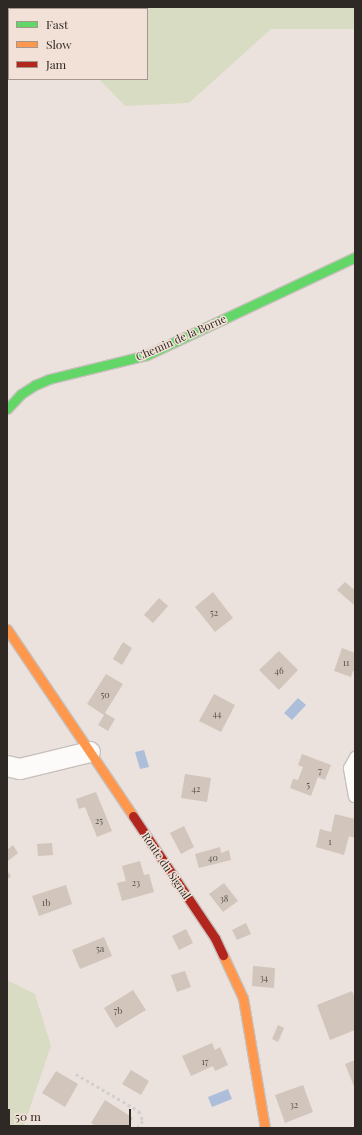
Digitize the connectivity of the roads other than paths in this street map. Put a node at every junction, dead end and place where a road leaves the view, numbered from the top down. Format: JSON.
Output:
{"nodes":[{"id":1,"x":355,"y":257,"type":"edge"},
{"id":2,"x":7,"y":410,"type":"edge"},
{"id":3,"x":7,"y":629,"type":"edge"},
{"id":4,"x":90,"y":752,"type":"junction"},
{"id":5,"x":355,"y":757,"type":"edge"},
{"id":6,"x":7,"y":766,"type":"edge"},
{"id":7,"x":354,"y":797,"type":"edge"},
{"id":8,"x":265,"y":1128,"type":"edge"}],
"edges":[{"from":1,"to":2,"type":"street","name":"Chemin de la Borne"},
{"from":3,"to":4,"type":"street","name":"Route du Signal"},
{"from":4,"to":6,"type":"street"},
{"from":4,"to":8,"type":"street","name":"Route du Signal"},
{"from":5,"to":7,"type":"lane"}]}
